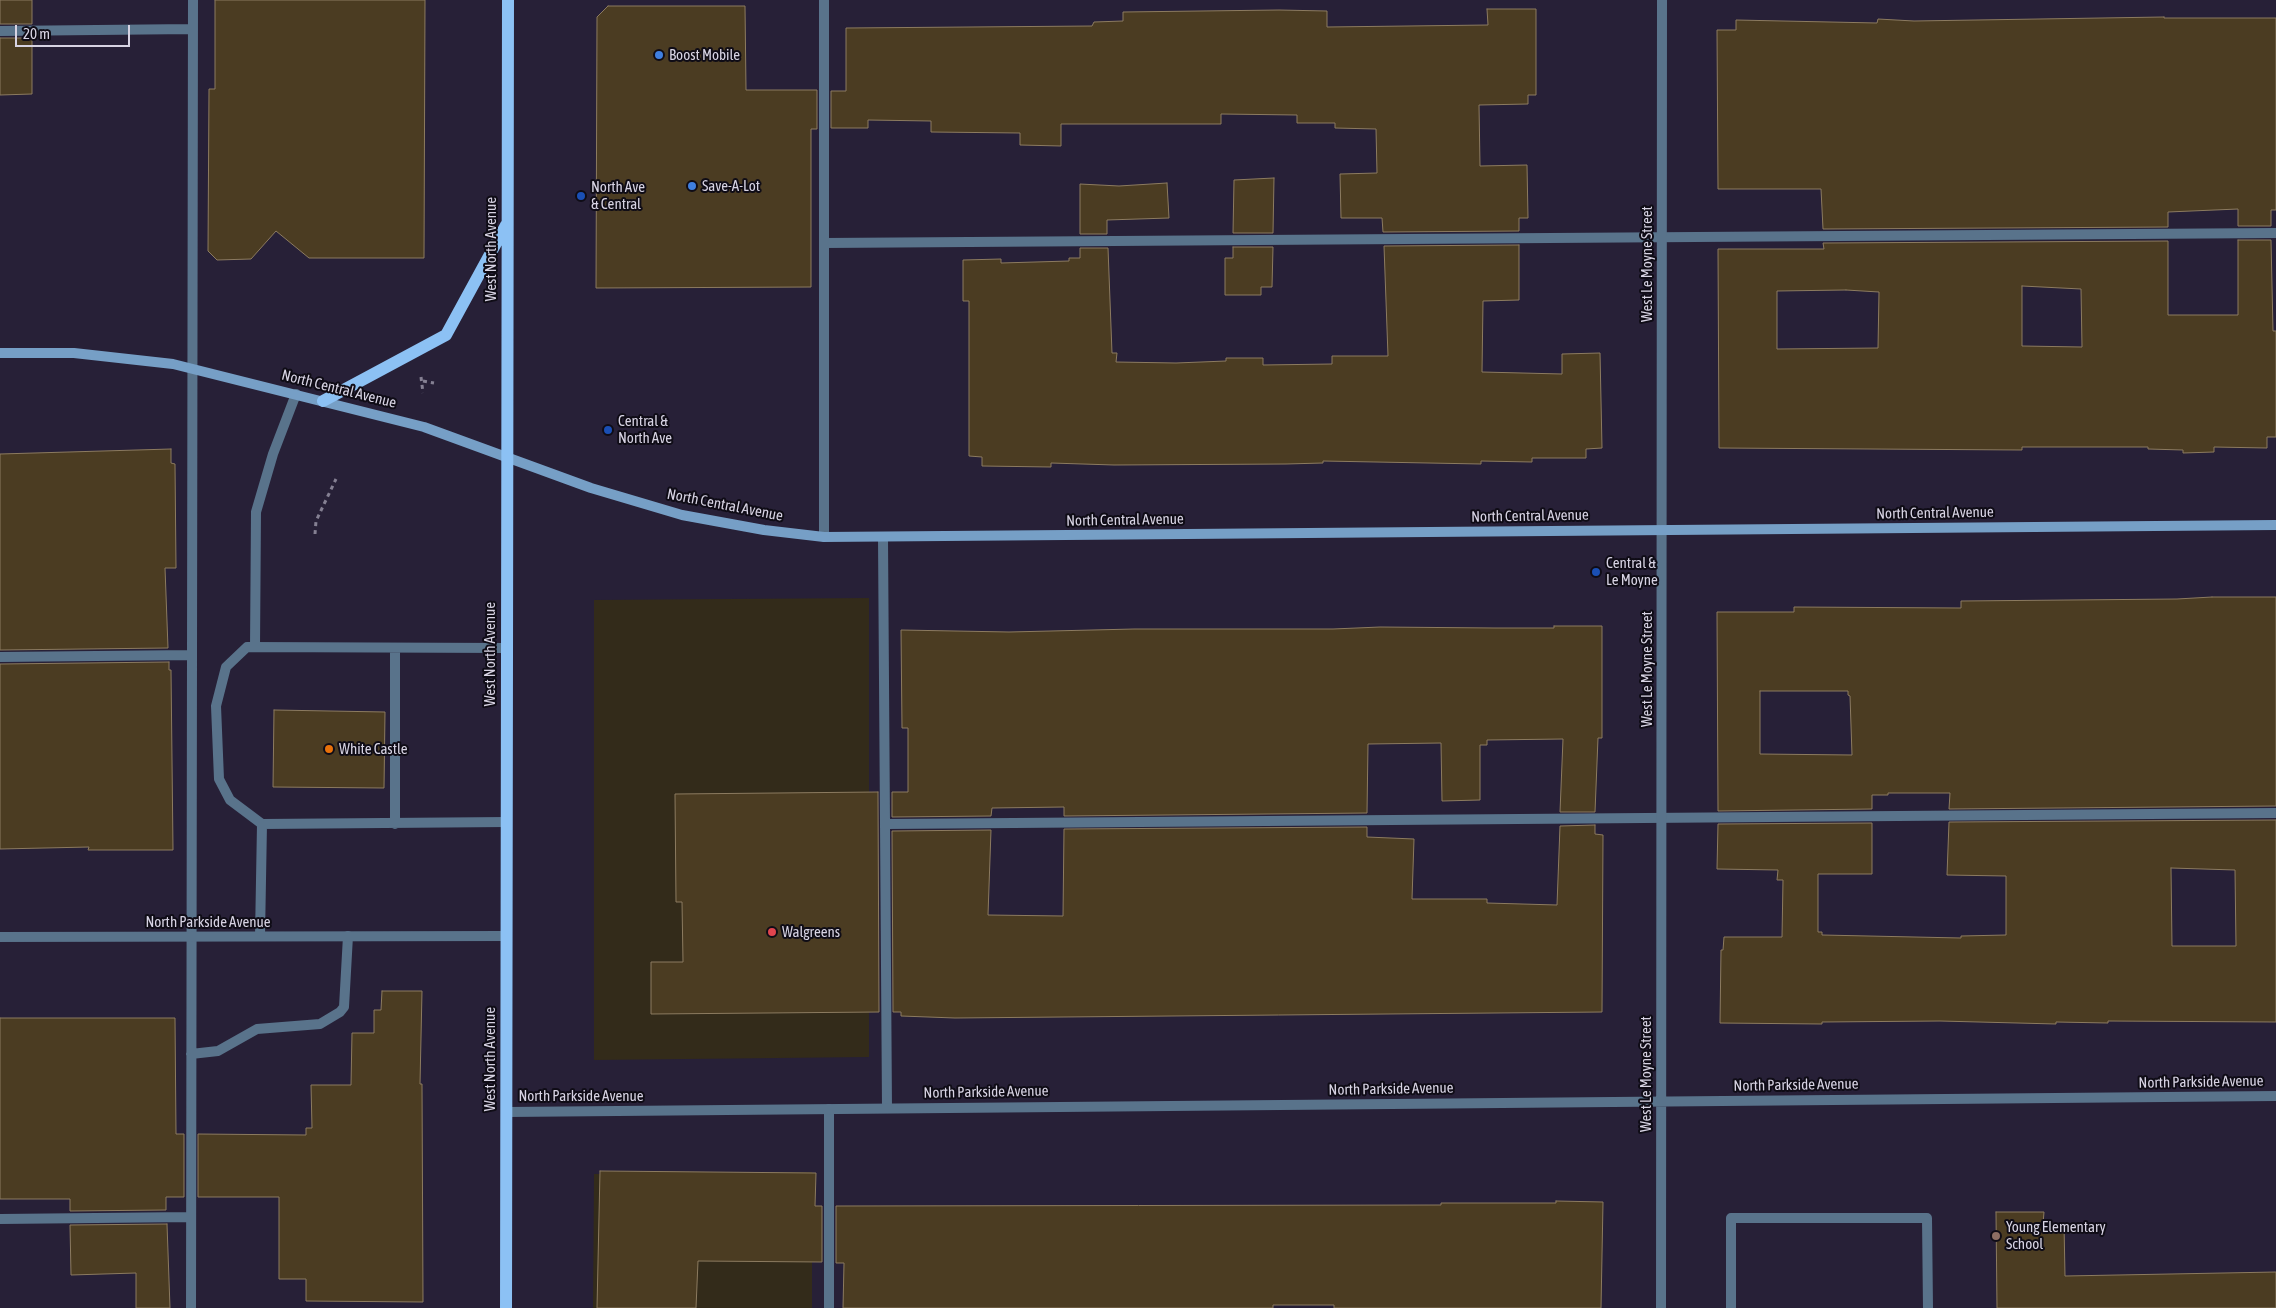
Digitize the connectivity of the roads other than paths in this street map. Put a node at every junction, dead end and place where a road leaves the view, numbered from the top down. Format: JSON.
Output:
{"nodes":[{"id":1,"x":193,"y":0,"type":"edge"},
{"id":2,"x":508,"y":0,"type":"edge"},
{"id":3,"x":824,"y":0,"type":"edge"},
{"id":4,"x":1662,"y":0,"type":"edge"},
{"id":5,"x":193,"y":29,"type":"junction"},
{"id":6,"x":0,"y":31,"type":"edge"},
{"id":7,"x":508,"y":222,"type":"junction"},
{"id":8,"x":2276,"y":233,"type":"edge"},
{"id":9,"x":1662,"y":237,"type":"junction"},
{"id":10,"x":824,"y":243,"type":"junction"},
{"id":11,"x":0,"y":352,"type":"edge"},
{"id":12,"x":193,"y":369,"type":"junction"},
{"id":13,"x":296,"y":394,"type":"junction"},
{"id":14,"x":323,"y":401,"type":"junction"},
{"id":15,"x":506,"y":456,"type":"junction"},
{"id":16,"x":2276,"y":525,"type":"edge"},
{"id":17,"x":1662,"y":530,"type":"junction"},
{"id":18,"x":824,"y":537,"type":"junction"},
{"id":19,"x":883,"y":538,"type":"junction"},
{"id":20,"x":251,"y":647,"type":"junction"},
{"id":21,"x":395,"y":648,"type":"junction"},
{"id":22,"x":506,"y":648,"type":"junction"},
{"id":23,"x":192,"y":655,"type":"junction"},
{"id":24,"x":0,"y":657,"type":"edge"},
{"id":25,"x":2276,"y":813,"type":"edge"},
{"id":26,"x":1662,"y":817,"type":"junction"},
{"id":27,"x":506,"y":822,"type":"junction"},
{"id":28,"x":262,"y":824,"type":"junction"},
{"id":29,"x":395,"y":824,"type":"junction"},
{"id":30,"x":887,"y":824,"type":"junction"},
{"id":31,"x":260,"y":936,"type":"junction"},
{"id":32,"x":348,"y":936,"type":"junction"},
{"id":33,"x":506,"y":936,"type":"junction"},
{"id":34,"x":191,"y":937,"type":"junction"},
{"id":35,"x":0,"y":938,"type":"edge"},
{"id":36,"x":191,"y":1054,"type":"junction"},
{"id":37,"x":2276,"y":1096,"type":"edge"},
{"id":38,"x":1662,"y":1102,"type":"junction"},
{"id":39,"x":887,"y":1108,"type":"junction"},
{"id":40,"x":830,"y":1109,"type":"junction"},
{"id":41,"x":506,"y":1112,"type":"junction"},
{"id":42,"x":191,"y":1217,"type":"junction"},
{"id":43,"x":0,"y":1219,"type":"edge"},
{"id":44,"x":1928,"y":1306,"type":"edge"},
{"id":45,"x":191,"y":1308,"type":"edge"},
{"id":46,"x":506,"y":1308,"type":"edge"},
{"id":47,"x":829,"y":1308,"type":"edge"},
{"id":48,"x":1661,"y":1308,"type":"edge"},
{"id":49,"x":1731,"y":1308,"type":"edge"}],
"edges":[{"from":1,"to":5,"type":"street"},
{"from":2,"to":7,"type":"main road","name":"West North Avenue"},
{"from":3,"to":10,"type":"street"},
{"from":4,"to":9,"type":"street","name":"West Le Moyne Street"},
{"from":5,"to":6,"type":"street"},
{"from":5,"to":12,"type":"street"},
{"from":7,"to":14,"type":"main road"},
{"from":7,"to":15,"type":"main road","name":"West North Avenue"},
{"from":8,"to":9,"type":"street"},
{"from":9,"to":10,"type":"street"},
{"from":9,"to":17,"type":"street","name":"West Le Moyne Street"},
{"from":10,"to":18,"type":"street"},
{"from":11,"to":12,"type":"street","name":"North Central Avenue"},
{"from":12,"to":13,"type":"street","name":"North Central Avenue"},
{"from":12,"to":23,"type":"street"},
{"from":13,"to":14,"type":"street","name":"North Central Avenue"},
{"from":13,"to":20,"type":"street"},
{"from":14,"to":15,"type":"street","name":"North Central Avenue"},
{"from":15,"to":18,"type":"street","name":"North Central Avenue"},
{"from":15,"to":22,"type":"main road","name":"West North Avenue"},
{"from":16,"to":17,"type":"street","name":"North Central Avenue"},
{"from":17,"to":19,"type":"street","name":"North Central Avenue"},
{"from":17,"to":26,"type":"street","name":"West Le Moyne Street"},
{"from":18,"to":19,"type":"street","name":"North Central Avenue"},
{"from":19,"to":30,"type":"street"},
{"from":20,"to":21,"type":"street"},
{"from":20,"to":28,"type":"street"},
{"from":21,"to":22,"type":"street"},
{"from":21,"to":29,"type":"street"},
{"from":22,"to":27,"type":"main road","name":"West North Avenue"},
{"from":23,"to":24,"type":"street"},
{"from":23,"to":34,"type":"street"},
{"from":25,"to":26,"type":"street"},
{"from":26,"to":30,"type":"street"},
{"from":26,"to":38,"type":"street","name":"West Le Moyne Street"},
{"from":27,"to":29,"type":"street"},
{"from":27,"to":33,"type":"main road","name":"West North Avenue"},
{"from":28,"to":29,"type":"street"},
{"from":28,"to":31,"type":"street"},
{"from":30,"to":39,"type":"street"},
{"from":31,"to":32,"type":"street","name":"North Parkside Avenue"},
{"from":31,"to":34,"type":"street","name":"North Parkside Avenue"},
{"from":32,"to":33,"type":"street","name":"North Parkside Avenue"},
{"from":32,"to":36,"type":"street"},
{"from":33,"to":41,"type":"main road","name":"West North Avenue"},
{"from":34,"to":35,"type":"street","name":"North Parkside Avenue"},
{"from":34,"to":36,"type":"street"},
{"from":36,"to":42,"type":"street"},
{"from":37,"to":38,"type":"street","name":"North Parkside Avenue"},
{"from":38,"to":39,"type":"street","name":"North Parkside Avenue"},
{"from":38,"to":48,"type":"street","name":"West Le Moyne Street"},
{"from":39,"to":40,"type":"street","name":"North Parkside Avenue"},
{"from":40,"to":41,"type":"street","name":"North Parkside Avenue"},
{"from":40,"to":47,"type":"street"},
{"from":41,"to":46,"type":"main road","name":"West North Avenue"},
{"from":42,"to":43,"type":"street"},
{"from":42,"to":45,"type":"street"},
{"from":44,"to":49,"type":"street"}]}
